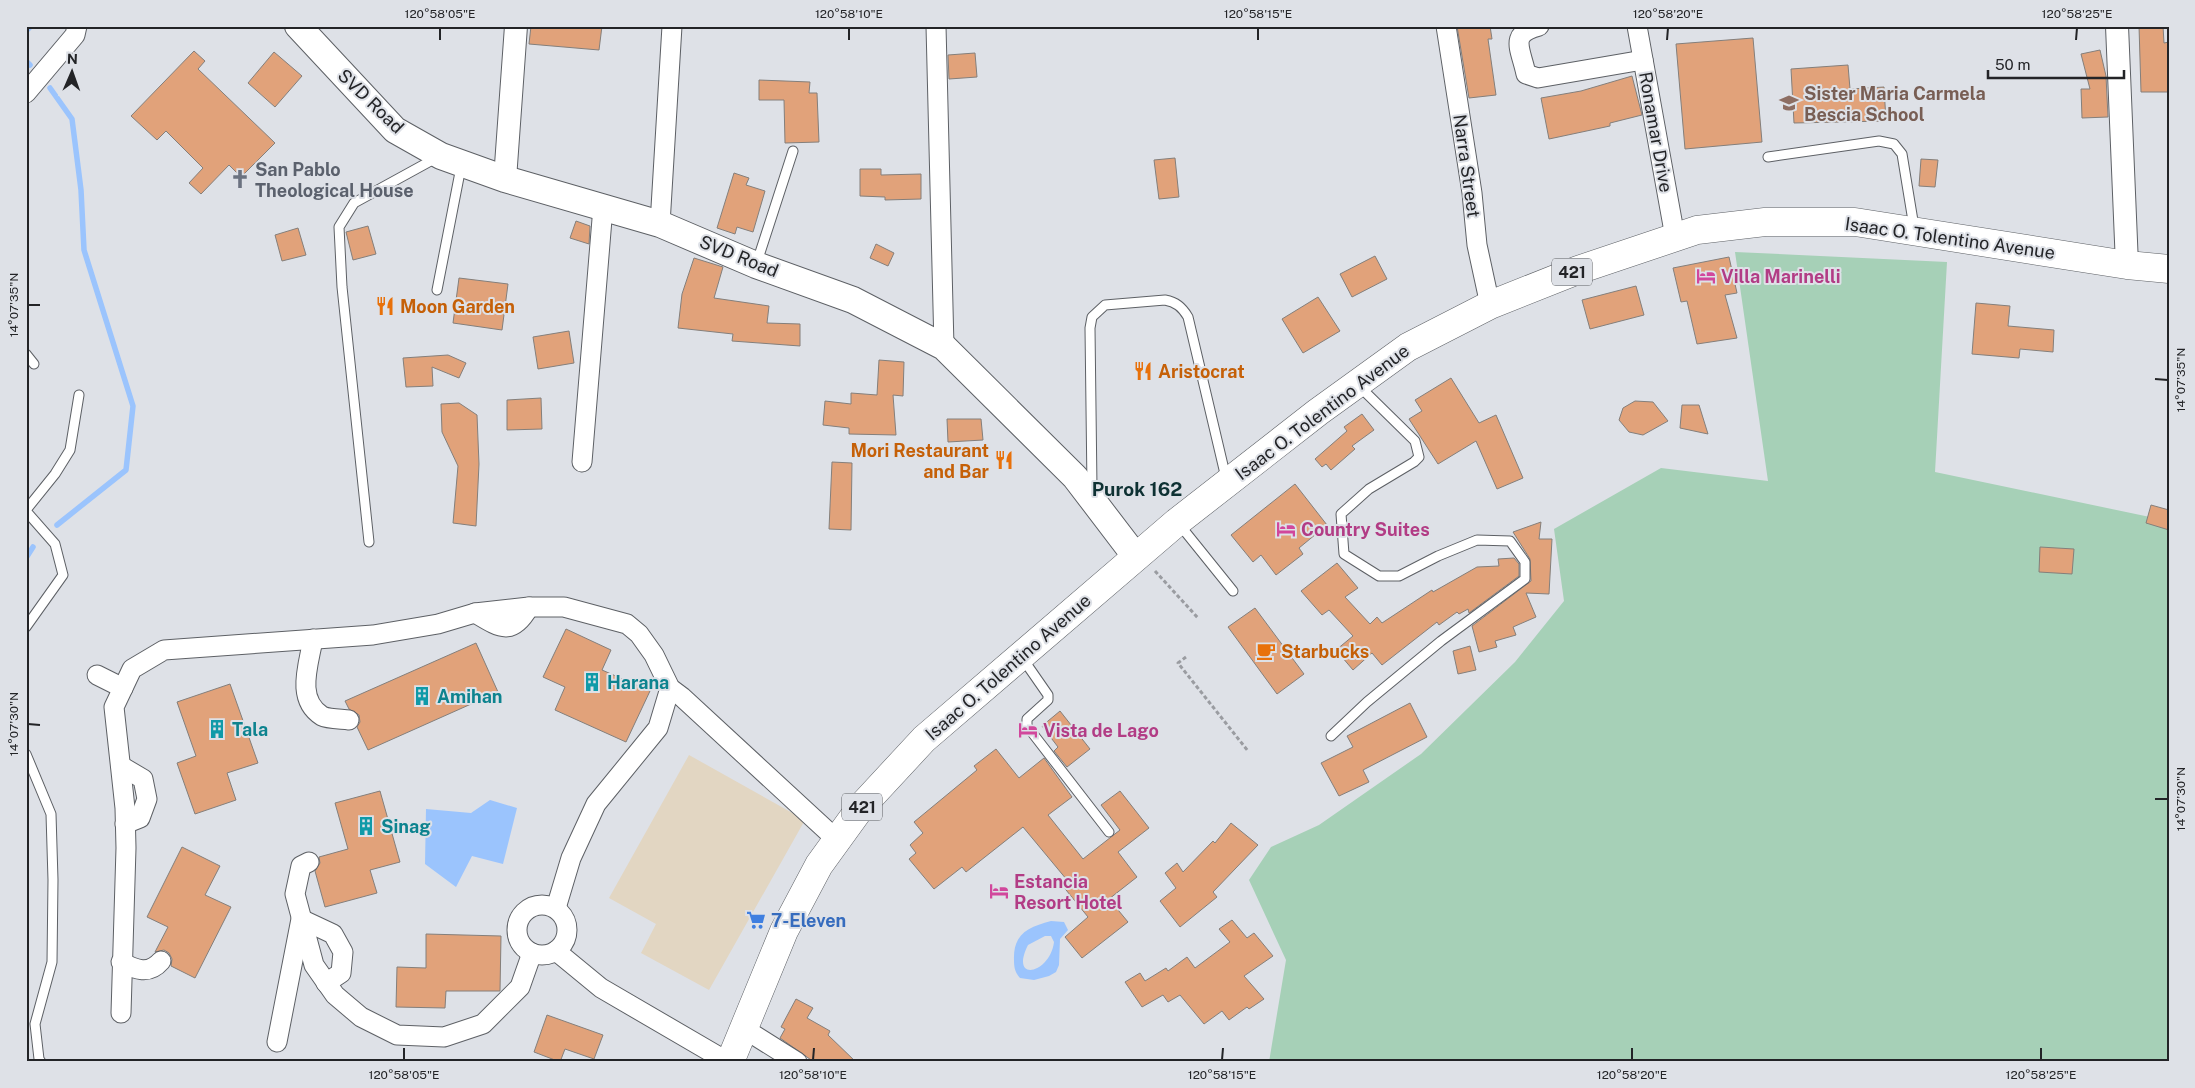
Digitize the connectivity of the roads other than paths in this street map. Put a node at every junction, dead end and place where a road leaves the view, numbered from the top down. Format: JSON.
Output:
{"nodes":[{"id":1,"x":77,"y":26,"type":"edge"},
{"id":2,"x":298,"y":26,"type":"edge"},
{"id":3,"x":516,"y":26,"type":"edge"},
{"id":4,"x":672,"y":26,"type":"edge"},
{"id":5,"x":936,"y":26,"type":"edge"},
{"id":6,"x":1446,"y":26,"type":"edge"},
{"id":7,"x":1539,"y":26,"type":"edge"},
{"id":8,"x":1637,"y":26,"type":"edge"},
{"id":9,"x":2117,"y":26,"type":"edge"},
{"id":10,"x":1643,"y":60,"type":"junction"},
{"id":11,"x":26,"y":93,"type":"edge"},
{"id":12,"x":793,"y":152,"type":"dead end"},
{"id":13,"x":1768,"y":157,"type":"dead end"},
{"id":14,"x":451,"y":160,"type":"junction"},
{"id":15,"x":505,"y":179,"type":"junction"},
{"id":16,"x":603,"y":207,"type":"junction"},
{"id":17,"x":660,"y":224,"type":"junction"},
{"id":18,"x":1914,"y":231,"type":"junction"},
{"id":19,"x":1675,"y":237,"type":"junction"},
{"id":20,"x":756,"y":265,"type":"junction"},
{"id":21,"x":2126,"y":265,"type":"junction"},
{"id":22,"x":2169,"y":269,"type":"edge"},
{"id":23,"x":437,"y":290,"type":"dead end"},
{"id":24,"x":1490,"y":305,"type":"junction"},
{"id":25,"x":944,"y":347,"type":"junction"},
{"id":26,"x":26,"y":354,"type":"edge"},
{"id":27,"x":34,"y":364,"type":"dead end"},
{"id":28,"x":1357,"y":384,"type":"junction"},
{"id":29,"x":79,"y":395,"type":"dead end"},
{"id":30,"x":582,"y":462,"type":"dead end"},
{"id":31,"x":1227,"y":483,"type":"junction"},
{"id":32,"x":1092,"y":499,"type":"junction"},
{"id":33,"x":26,"y":511,"type":"edge"},
{"id":34,"x":1177,"y":522,"type":"junction"},
{"id":35,"x":369,"y":542,"type":"dead end"},
{"id":36,"x":1137,"y":555,"type":"junction"},
{"id":37,"x":1233,"y":591,"type":"dead end"},
{"id":38,"x":26,"y":627,"type":"edge"},
{"id":39,"x":313,"y":639,"type":"junction"},
{"id":40,"x":1020,"y":655,"type":"junction"},
{"id":41,"x":97,"y":675,"type":"dead end"},
{"id":42,"x":122,"y":688,"type":"junction"},
{"id":43,"x":670,"y":688,"type":"junction"},
{"id":44,"x":349,"y":720,"type":"dead end"},
{"id":45,"x":1331,"y":736,"type":"dead end"},
{"id":46,"x":26,"y":754,"type":"edge"},
{"id":47,"x":1109,"y":832,"type":"dead end"},
{"id":48,"x":837,"y":840,"type":"junction"},
{"id":49,"x":309,"y":862,"type":"dead end"},
{"id":50,"x":556,"y":908,"type":"junction"},
{"id":51,"x":301,"y":919,"type":"junction"},
{"id":52,"x":556,"y":951,"type":"junction"},
{"id":53,"x":532,"y":953,"type":"junction"},
{"id":54,"x":122,"y":962,"type":"junction"},
{"id":55,"x":161,"y":962,"type":"dead end"},
{"id":56,"x":326,"y":983,"type":"junction"},
{"id":57,"x":121,"y":1013,"type":"dead end"},
{"id":58,"x":31,"y":1026,"type":"edge"},
{"id":59,"x":743,"y":1028,"type":"junction"},
{"id":60,"x":277,"y":1042,"type":"dead end"},
{"id":61,"x":41,"y":1062,"type":"edge"},
{"id":62,"x":729,"y":1062,"type":"edge"},
{"id":63,"x":797,"y":1062,"type":"edge"}],
"edges":[{"from":1,"to":11,"type":"street"},
{"from":2,"to":14,"type":"main road","name":"SVD Road"},
{"from":3,"to":15,"type":"street"},
{"from":4,"to":17,"type":"street"},
{"from":5,"to":25,"type":"street"},
{"from":6,"to":24,"type":"street","name":"Narra Street"},
{"from":7,"to":10,"type":"street"},
{"from":8,"to":10,"type":"street","name":"Ronamar Drive"},
{"from":9,"to":21,"type":"street"},
{"from":10,"to":19,"type":"street","name":"Ronamar Drive"},
{"from":12,"to":20,"type":"lane"},
{"from":13,"to":18,"type":"lane"},
{"from":14,"to":15,"type":"main road","name":"SVD Road"},
{"from":14,"to":23,"type":"lane"},
{"from":14,"to":35,"type":"lane"},
{"from":15,"to":16,"type":"main road","name":"SVD Road"},
{"from":16,"to":17,"type":"main road","name":"SVD Road"},
{"from":16,"to":30,"type":"street"},
{"from":17,"to":20,"type":"main road","name":"SVD Road"},
{"from":18,"to":19,"type":"main road","name":"Isaac O. Tolentino Avenue","number":"421"},
{"from":18,"to":21,"type":"main road","name":"Isaac O. Tolentino Avenue","number":"421"},
{"from":19,"to":24,"type":"main road","name":"Isaac O. Tolentino Avenue","number":"421"},
{"from":20,"to":25,"type":"main road","name":"SVD Road"},
{"from":21,"to":22,"type":"main road","name":"Isaac O. Tolentino Avenue","number":"421"},
{"from":24,"to":28,"type":"main road","name":"Isaac O. Tolentino Avenue","number":"421"},
{"from":25,"to":32,"type":"main road","name":"SVD Road"},
{"from":26,"to":27,"type":"lane"},
{"from":28,"to":31,"type":"main road","name":"Isaac O. Tolentino Avenue","number":"421"},
{"from":28,"to":45,"type":"lane"},
{"from":29,"to":33,"type":"lane"},
{"from":31,"to":32,"type":"lane"},
{"from":31,"to":34,"type":"main road","name":"Isaac O. Tolentino Avenue","number":"421"},
{"from":32,"to":36,"type":"main road","name":"SVD Road"},
{"from":33,"to":38,"type":"lane"},
{"from":34,"to":36,"type":"main road","name":"Isaac O. Tolentino Avenue","number":"421"},
{"from":34,"to":37,"type":"lane"},
{"from":36,"to":40,"type":"main road","name":"Isaac O. Tolentino Avenue","number":"421"},
{"from":39,"to":42,"type":"street"},
{"from":39,"to":43,"type":"street"},
{"from":39,"to":44,"type":"street"},
{"from":40,"to":47,"type":"lane"},
{"from":40,"to":48,"type":"main road","name":"Isaac O. Tolentino Avenue","number":"421"},
{"from":41,"to":42,"type":"street"},
{"from":42,"to":54,"type":"street"},
{"from":43,"to":48,"type":"street"},
{"from":43,"to":50,"type":"street"},
{"from":46,"to":58,"type":"lane"},
{"from":48,"to":59,"type":"main road","name":"Isaac O. Tolentino Avenue","number":"421"},
{"from":49,"to":51,"type":"street"},
{"from":50,"to":52,"type":"street"},
{"from":50,"to":53,"type":"street"},
{"from":51,"to":56,"type":"street"},
{"from":51,"to":56,"type":"street"},
{"from":51,"to":60,"type":"street"},
{"from":52,"to":53,"type":"street"},
{"from":52,"to":62,"type":"street"},
{"from":53,"to":56,"type":"street"},
{"from":54,"to":55,"type":"street"},
{"from":54,"to":57,"type":"street"},
{"from":58,"to":61,"type":"lane"},
{"from":59,"to":62,"type":"main road","name":"Isaac O. Tolentino Avenue","number":"421"},
{"from":59,"to":63,"type":"street"}]}
